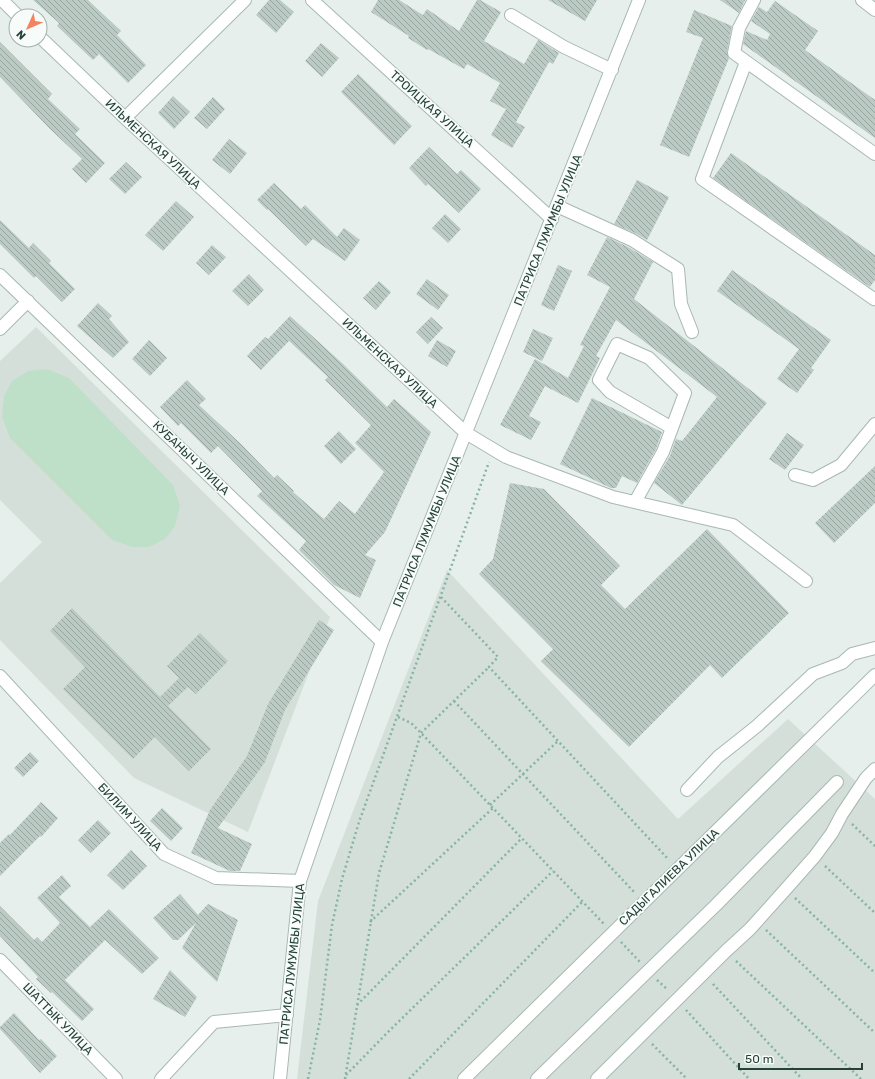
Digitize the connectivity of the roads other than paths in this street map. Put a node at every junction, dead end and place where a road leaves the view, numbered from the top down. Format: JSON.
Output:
{"nodes":[{"id":1,"x":2,"y":0,"type":"edge"},
{"id":2,"x":245,"y":0,"type":"edge"},
{"id":3,"x":312,"y":0,"type":"edge"},
{"id":4,"x":639,"y":0,"type":"edge"},
{"id":5,"x":754,"y":0,"type":"edge"},
{"id":6,"x":862,"y":0,"type":"edge"},
{"id":7,"x":10,"y":8,"type":"edge"},
{"id":8,"x":875,"y":10,"type":"edge"},
{"id":9,"x":511,"y":15,"type":"dead end"},
{"id":10,"x":48,"y":45,"type":"edge"},
{"id":11,"x":746,"y":62,"type":"junction"},
{"id":12,"x":612,"y":70,"type":"junction"},
{"id":13,"x":125,"y":118,"type":"junction"},
{"id":14,"x":875,"y":154,"type":"edge"},
{"id":15,"x":558,"y":206,"type":"junction"},
{"id":16,"x":552,"y":219,"type":"junction"},
{"id":17,"x":0,"y":275,"type":"edge"},
{"id":18,"x":875,"y":298,"type":"edge"},
{"id":19,"x":28,"y":301,"type":"junction"},
{"id":20,"x":0,"y":329,"type":"edge"},
{"id":21,"x":692,"y":332,"type":"dead end"},
{"id":22,"x":875,"y":424,"type":"edge"},
{"id":23,"x":672,"y":428,"type":"junction"},
{"id":24,"x":466,"y":433,"type":"junction"},
{"id":25,"x":795,"y":475,"type":"dead end"},
{"id":26,"x":635,"y":502,"type":"junction"},
{"id":27,"x":806,"y":581,"type":"dead end"},
{"id":28,"x":382,"y":642,"type":"junction"},
{"id":29,"x":875,"y":648,"type":"edge"},
{"id":30,"x":875,"y":675,"type":"edge"},
{"id":31,"x":0,"y":676,"type":"edge"},
{"id":32,"x":875,"y":769,"type":"edge"},
{"id":33,"x":837,"y":782,"type":"dead end"},
{"id":34,"x":687,"y":790,"type":"dead end"},
{"id":35,"x":300,"y":881,"type":"junction"},
{"id":36,"x":0,"y":960,"type":"edge"},
{"id":37,"x":287,"y":1015,"type":"junction"},
{"id":38,"x":116,"y":1079,"type":"edge"},
{"id":39,"x":161,"y":1079,"type":"edge"},
{"id":40,"x":280,"y":1079,"type":"edge"},
{"id":41,"x":464,"y":1079,"type":"edge"},
{"id":42,"x":537,"y":1079,"type":"edge"},
{"id":43,"x":597,"y":1079,"type":"edge"}],
"edges":[{"from":1,"to":7,"type":"street"},
{"from":2,"to":13,"type":"street"},
{"from":3,"to":16,"type":"street","name":"ТРОИЦКАЯ УЛИЦА"},
{"from":4,"to":12,"type":"street","name":"ПАТРИСА ЛУМУМБЫ УЛИЦА"},
{"from":5,"to":11,"type":"street"},
{"from":6,"to":8,"type":"street"},
{"from":9,"to":12,"type":"street"},
{"from":10,"to":13,"type":"street","name":"ИЛЬМЕНСКАЯ УЛИЦА"},
{"from":11,"to":14,"type":"street"},
{"from":11,"to":18,"type":"street"},
{"from":12,"to":15,"type":"street","name":"ПАТРИСА ЛУМУМБЫ УЛИЦА"},
{"from":13,"to":24,"type":"street","name":"ИЛЬМЕНСКАЯ УЛИЦА"},
{"from":15,"to":16,"type":"street","name":"ПАТРИСА ЛУМУМБЫ УЛИЦА"},
{"from":15,"to":21,"type":"street"},
{"from":16,"to":24,"type":"street","name":"ПАТРИСА ЛУМУМБЫ УЛИЦА"},
{"from":17,"to":19,"type":"street","name":"КУБАНЫЧ УЛИЦА"},
{"from":19,"to":20,"type":"street"},
{"from":19,"to":28,"type":"street","name":"КУБАНЫЧ УЛИЦА"},
{"from":22,"to":25,"type":"street"},
{"from":23,"to":23,"type":"street"},
{"from":23,"to":26,"type":"street"},
{"from":24,"to":26,"type":"street","name":"ИЛЬМЕНСКАЯ УЛИЦА"},
{"from":24,"to":28,"type":"street","name":"ПАТРИСА ЛУМУМБЫ УЛИЦА"},
{"from":26,"to":27,"type":"street","name":"ИЛЬМЕНСКАЯ УЛИЦА"},
{"from":28,"to":35,"type":"street","name":"ПАТРИСА ЛУМУМБЫ УЛИЦА"},
{"from":29,"to":34,"type":"street"},
{"from":30,"to":41,"type":"street","name":"САДЫГАЛИЕВА УЛИЦА"},
{"from":31,"to":35,"type":"street","name":"БИЛИМ УЛИЦА"},
{"from":32,"to":43,"type":"street"},
{"from":33,"to":42,"type":"street"},
{"from":35,"to":37,"type":"street","name":"ПАТРИСА ЛУМУМБЫ УЛИЦА"},
{"from":36,"to":38,"type":"street","name":"ШАТТЫК УЛИЦА"},
{"from":37,"to":39,"type":"street"},
{"from":37,"to":40,"type":"street","name":"ПАТРИСА ЛУМУМБЫ УЛИЦА"}]}
